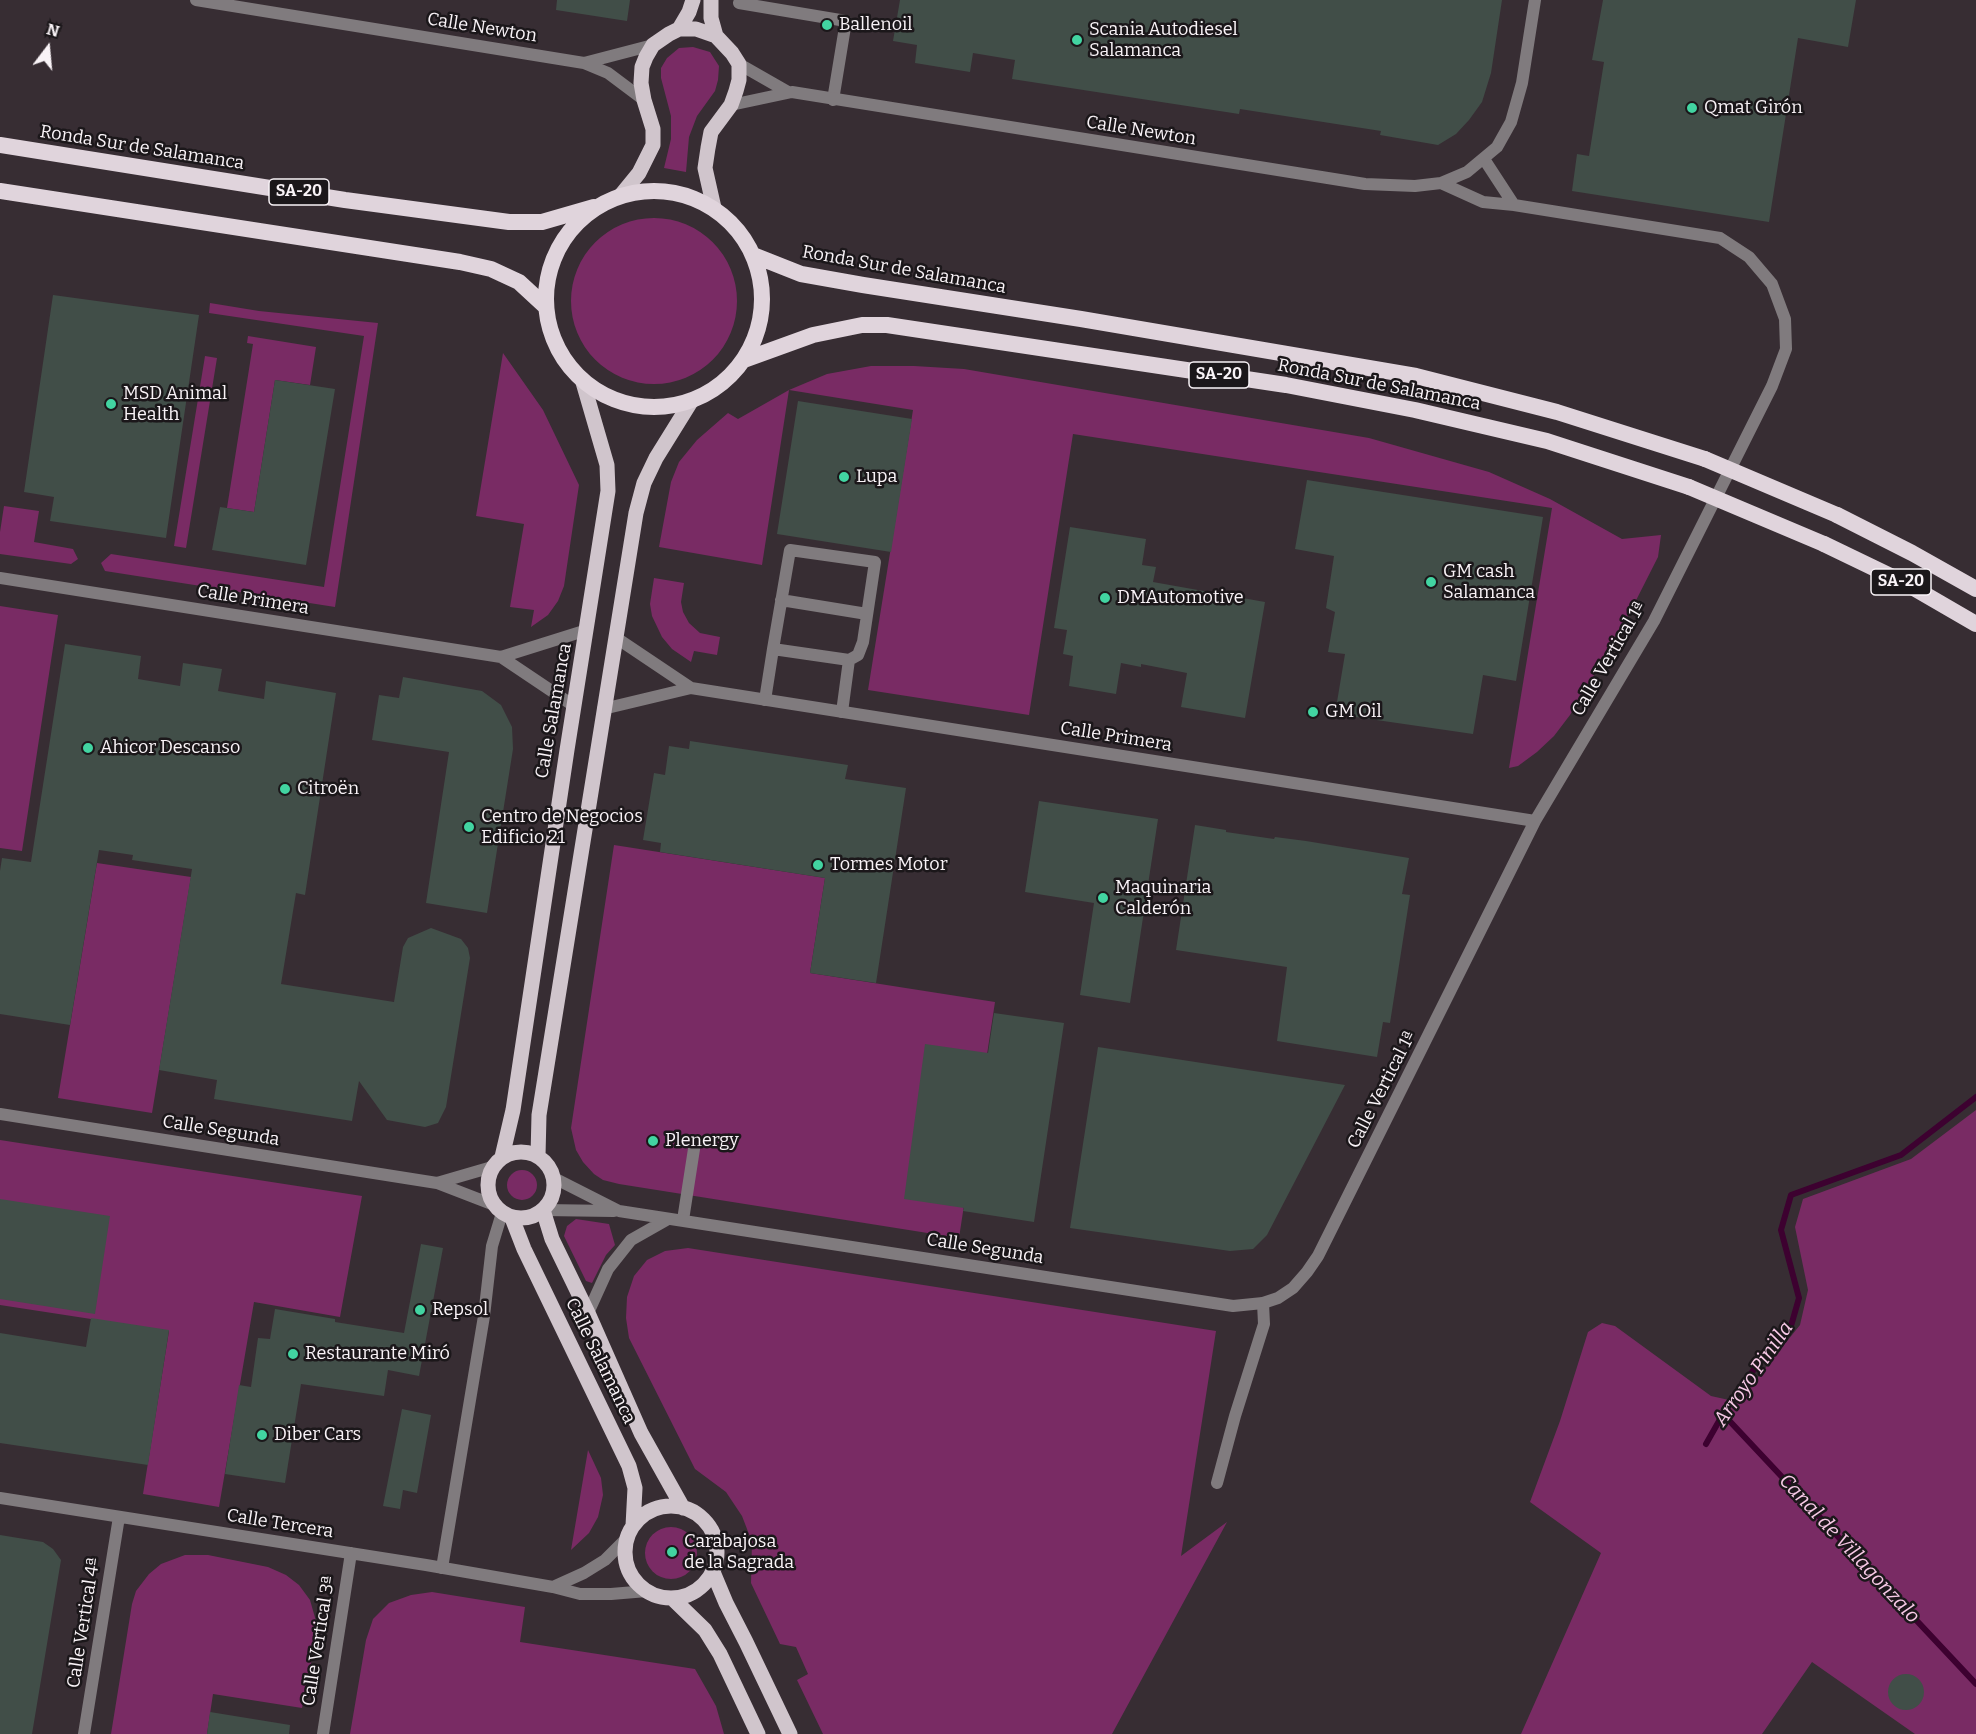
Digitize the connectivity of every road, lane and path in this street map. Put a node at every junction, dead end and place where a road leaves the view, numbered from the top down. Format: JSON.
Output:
{"nodes":[{"id":1,"x":196,"y":0,"type":"edge"},
{"id":2,"x":693,"y":0,"type":"edge"},
{"id":3,"x":711,"y":0,"type":"edge"},
{"id":4,"x":1535,"y":0,"type":"edge"},
{"id":5,"x":739,"y":3,"type":"dead end"},
{"id":6,"x":679,"y":29,"type":"junction"},
{"id":7,"x":716,"y":36,"type":"junction"},
{"id":8,"x":653,"y":45,"type":"junction"},
{"id":9,"x":584,"y":63,"type":"junction"},
{"id":10,"x":739,"y":64,"type":"junction"},
{"id":11,"x":788,"y":92,"type":"junction"},
{"id":12,"x":644,"y":100,"type":"junction"},
{"id":13,"x":833,"y":100,"type":"junction"},
{"id":14,"x":731,"y":105,"type":"junction"},
{"id":15,"x":0,"y":145,"type":"edge"},
{"id":16,"x":1484,"y":159,"type":"junction"},
{"id":17,"x":1441,"y":183,"type":"junction"},
{"id":18,"x":0,"y":191,"type":"edge"},
{"id":19,"x":621,"y":195,"type":"junction"},
{"id":20,"x":1514,"y":205,"type":"junction"},
{"id":21,"x":597,"y":206,"type":"junction"},
{"id":22,"x":714,"y":208,"type":"junction"},
{"id":23,"x":753,"y":255,"type":"junction"},
{"id":24,"x":545,"y":306,"type":"junction"},
{"id":25,"x":744,"y":360,"type":"junction"},
{"id":26,"x":582,"y":379,"type":"junction"},
{"id":27,"x":692,"y":400,"type":"junction"},
{"id":28,"x":0,"y":578,"type":"edge"},
{"id":29,"x":1976,"y":588,"type":"edge"},
{"id":30,"x":781,"y":600,"type":"junction"},
{"id":31,"x":867,"y":614,"type":"junction"},
{"id":32,"x":1976,"y":624,"type":"edge"},
{"id":33,"x":587,"y":630,"type":"junction"},
{"id":34,"x":615,"y":637,"type":"junction"},
{"id":35,"x":773,"y":649,"type":"junction"},
{"id":36,"x":501,"y":657,"type":"junction"},
{"id":37,"x":849,"y":660,"type":"junction"},
{"id":38,"x":691,"y":688,"type":"junction"},
{"id":39,"x":765,"y":700,"type":"junction"},
{"id":40,"x":574,"y":706,"type":"junction"},
{"id":41,"x":603,"y":709,"type":"junction"},
{"id":42,"x":842,"y":712,"type":"junction"},
{"id":43,"x":1535,"y":821,"type":"junction"},
{"id":44,"x":0,"y":1114,"type":"edge"},
{"id":45,"x":693,"y":1149,"type":"dead end"},
{"id":46,"x":538,"y":1156,"type":"junction"},
{"id":47,"x":497,"y":1162,"type":"junction"},
{"id":48,"x":554,"y":1178,"type":"junction"},
{"id":49,"x":437,"y":1183,"type":"junction"},
{"id":50,"x":543,"y":1210,"type":"junction"},
{"id":51,"x":620,"y":1211,"type":"junction"},
{"id":52,"x":502,"y":1212,"type":"junction"},
{"id":53,"x":668,"y":1219,"type":"junction"},
{"id":54,"x":683,"y":1220,"type":"junction"},
{"id":55,"x":1293,"y":1288,"type":"joint"},
{"id":56,"x":1263,"y":1303,"type":"junction"},
{"id":57,"x":588,"y":1313,"type":"junction"},
{"id":58,"x":1217,"y":1483,"type":"dead end"},
{"id":59,"x":0,"y":1498,"type":"edge"},
{"id":60,"x":683,"y":1508,"type":"junction"},
{"id":61,"x":119,"y":1517,"type":"junction"},
{"id":62,"x":630,"y":1532,"type":"junction"},
{"id":63,"x":351,"y":1553,"type":"junction"},
{"id":64,"x":442,"y":1568,"type":"junction"},
{"id":65,"x":713,"y":1572,"type":"junction"},
{"id":66,"x":553,"y":1587,"type":"junction"},
{"id":67,"x":647,"y":1591,"type":"junction"},
{"id":68,"x":672,"y":1598,"type":"junction"},
{"id":69,"x":84,"y":1734,"type":"edge"},
{"id":70,"x":322,"y":1734,"type":"edge"},
{"id":71,"x":758,"y":1734,"type":"edge"},
{"id":72,"x":790,"y":1734,"type":"edge"}],
"edges":[{"from":1,"to":9,"type":"street","name":"Calle Newton"},
{"from":2,"to":6,"type":"main road"},
{"from":3,"to":7,"type":"main road"},
{"from":4,"to":16,"type":"street","name":"Calle Newton"},
{"from":5,"to":13,"type":"street"},
{"from":6,"to":7,"type":"main road"},
{"from":6,"to":8,"type":"main road"},
{"from":7,"to":10,"type":"main road"},
{"from":8,"to":9,"type":"street","name":"Calle Newton"},
{"from":8,"to":12,"type":"main road"},
{"from":9,"to":12,"type":"street","name":"Calle Newton"},
{"from":10,"to":11,"type":"street","name":"Calle Newton"},
{"from":10,"to":14,"type":"main road"},
{"from":11,"to":13,"type":"street","name":"Calle Newton"},
{"from":11,"to":14,"type":"street","name":"Calle Newton"},
{"from":12,"to":19,"type":"main road"},
{"from":13,"to":17,"type":"street","name":"Calle Newton"},
{"from":14,"to":22,"type":"main road"},
{"from":15,"to":21,"type":"highway","name":"Ronda Sur de Salamanca","number":"SA-20"},
{"from":16,"to":17,"type":"street","name":"Calle Newton"},
{"from":16,"to":20,"type":"street"},
{"from":17,"to":20,"type":"street","name":"Calle Vertical 1ª"},
{"from":18,"to":24,"type":"highway","number":"SA-20"},
{"from":19,"to":21,"type":"highway","name":"Ronda Sur de Salamanca","number":"SA-20"},
{"from":19,"to":22,"type":"highway","name":"Ronda Sur de Salamanca","number":"SA-20"},
{"from":20,"to":43,"type":"street","name":"Calle Vertical 1ª"},
{"from":21,"to":24,"type":"highway","name":"Ronda Sur de Salamanca","number":"SA-20"},
{"from":22,"to":23,"type":"highway","name":"Ronda Sur de Salamanca","number":"SA-20"},
{"from":23,"to":25,"type":"highway","name":"Ronda Sur de Salamanca","number":"SA-20"},
{"from":23,"to":29,"type":"highway","name":"Ronda Sur de Salamanca","number":"SA-20","bridge":true},
{"from":24,"to":26,"type":"highway","name":"Ronda Sur de Salamanca","number":"SA-20"},
{"from":25,"to":27,"type":"highway","name":"Ronda Sur de Salamanca","number":"SA-20"},
{"from":25,"to":32,"type":"highway","name":"Ronda Sur de Salamanca","number":"SA-20","bridge":true},
{"from":26,"to":27,"type":"highway","name":"Ronda Sur de Salamanca","number":"SA-20"},
{"from":26,"to":33,"type":"main road","name":"Calle Salamanca"},
{"from":27,"to":34,"type":"main road"},
{"from":28,"to":36,"type":"street","name":"Calle Primera"},
{"from":30,"to":31,"type":"street"},
{"from":30,"to":31,"type":"street"},
{"from":30,"to":35,"type":"street"},
{"from":31,"to":37,"type":"street"},
{"from":33,"to":36,"type":"street","name":"Calle Primera"},
{"from":33,"to":40,"type":"main road","name":"Calle Salamanca"},
{"from":34,"to":38,"type":"street","name":"Calle Primera"},
{"from":34,"to":41,"type":"main road"},
{"from":35,"to":37,"type":"street"},
{"from":35,"to":39,"type":"street"},
{"from":36,"to":40,"type":"street","name":"Calle Primera"},
{"from":37,"to":42,"type":"street"},
{"from":38,"to":39,"type":"street","name":"Calle Primera"},
{"from":38,"to":41,"type":"street","name":"Calle Primera"},
{"from":39,"to":42,"type":"street","name":"Calle Primera"},
{"from":40,"to":47,"type":"main road","name":"Calle Salamanca"},
{"from":41,"to":46,"type":"main road"},
{"from":42,"to":43,"type":"street","name":"Calle Primera"},
{"from":43,"to":55,"type":"street","name":"Calle Vertical 1ª"},
{"from":44,"to":49,"type":"street","name":"Calle Segunda"},
{"from":45,"to":54,"type":"street"},
{"from":46,"to":47,"type":"main road"},
{"from":46,"to":48,"type":"main road"},
{"from":47,"to":49,"type":"street","name":"Calle Segunda"},
{"from":47,"to":52,"type":"main road"},
{"from":48,"to":50,"type":"main road"},
{"from":48,"to":51,"type":"street","name":"Calle Segunda"},
{"from":49,"to":52,"type":"street","name":"Calle Segunda"},
{"from":50,"to":51,"type":"street","name":"Calle Segunda"},
{"from":50,"to":52,"type":"main road"},
{"from":50,"to":57,"type":"main road","name":"Calle Salamanca"},
{"from":51,"to":53,"type":"street","name":"Calle Segunda"},
{"from":52,"to":62,"type":"main road","name":"Calle Salamanca"},
{"from":52,"to":64,"type":"street"},
{"from":53,"to":54,"type":"street","name":"Calle Segunda"},
{"from":53,"to":57,"type":"street"},
{"from":54,"to":56,"type":"street","name":"Calle Segunda"},
{"from":55,"to":56,"type":"street","name":"Calle Segunda"},
{"from":56,"to":58,"type":"street"},
{"from":57,"to":60,"type":"main road","name":"Calle Salamanca"},
{"from":59,"to":61,"type":"street","name":"Calle Tercera"},
{"from":60,"to":62,"type":"main road"},
{"from":60,"to":65,"type":"main road"},
{"from":61,"to":63,"type":"street","name":"Calle Tercera"},
{"from":61,"to":69,"type":"street","name":"Calle Vertical 4ª"},
{"from":62,"to":66,"type":"street"},
{"from":62,"to":67,"type":"main road"},
{"from":63,"to":64,"type":"street","name":"Calle Tercera"},
{"from":63,"to":70,"type":"street","name":"Calle Vertical 3ª"},
{"from":64,"to":66,"type":"street","name":"Calle Tercera"},
{"from":65,"to":68,"type":"main road"},
{"from":65,"to":72,"type":"main road"},
{"from":66,"to":67,"type":"street","name":"Calle Tercera"},
{"from":67,"to":68,"type":"main road"},
{"from":68,"to":71,"type":"main road"}]}
